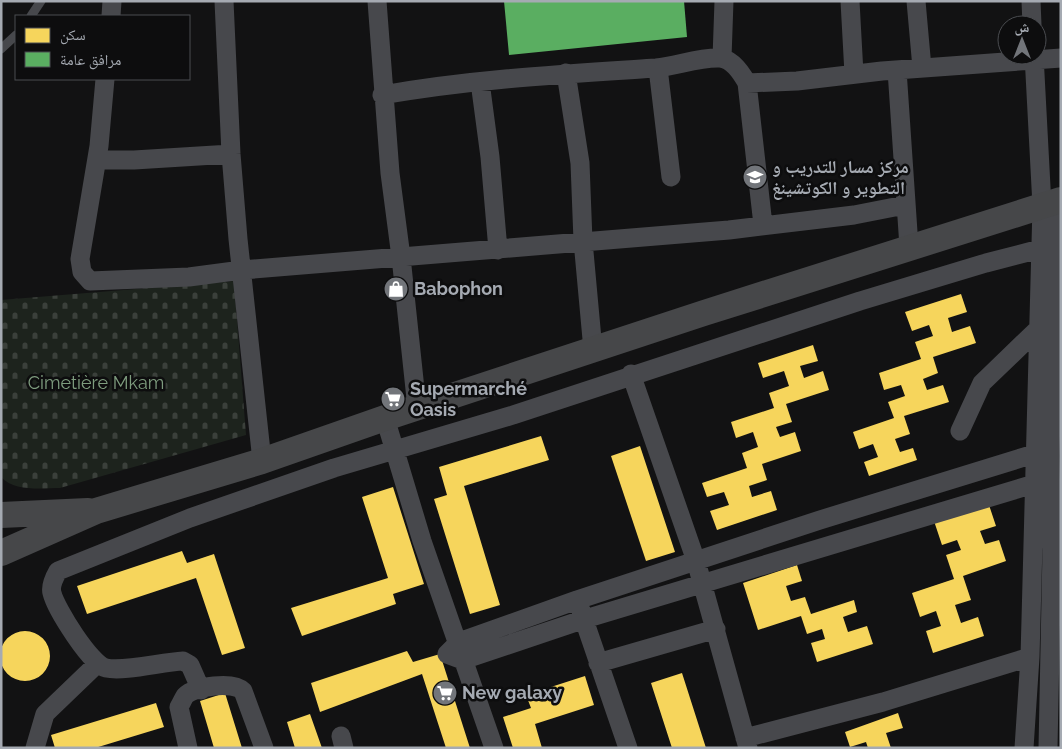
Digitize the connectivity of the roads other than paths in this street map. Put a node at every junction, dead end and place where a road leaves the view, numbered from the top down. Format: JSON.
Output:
{"nodes":[{"id":1,"x":41,"y":1,"type":"edge"},
{"id":2,"x":112,"y":1,"type":"edge"},
{"id":3,"x":224,"y":1,"type":"edge"},
{"id":4,"x":377,"y":1,"type":"edge"},
{"id":5,"x":724,"y":1,"type":"edge"},
{"id":6,"x":850,"y":1,"type":"edge"},
{"id":7,"x":916,"y":1,"type":"edge"},
{"id":8,"x":1030,"y":1,"type":"edge"},
{"id":9,"x":32,"y":15,"type":"edge"},
{"id":10,"x":111,"y":15,"type":"edge"},
{"id":11,"x":1031,"y":15,"type":"edge"},
{"id":12,"x":15,"y":36,"type":"edge"},
{"id":13,"x":1,"y":49,"type":"edge"},
{"id":14,"x":1047,"y":57,"type":"edge"},
{"id":15,"x":722,"y":58,"type":"junction"},
{"id":16,"x":1061,"y":58,"type":"edge"},
{"id":17,"x":997,"y":61,"type":"edge"},
{"id":18,"x":1035,"y":65,"type":"edge"},
{"id":19,"x":658,"y":68,"type":"junction"},
{"id":20,"x":922,"y":68,"type":"junction"},
{"id":21,"x":897,"y":70,"type":"junction"},
{"id":22,"x":566,"y":73,"type":"junction"},
{"id":23,"x":854,"y":74,"type":"junction"},
{"id":24,"x":105,"y":80,"type":"edge"},
{"id":25,"x":480,"y":82,"type":"junction"},
{"id":26,"x":747,"y":83,"type":"junction"},
{"id":27,"x":382,"y":95,"type":"junction"},
{"id":28,"x":231,"y":154,"type":"junction"},
{"id":29,"x":97,"y":160,"type":"junction"},
{"id":30,"x":671,"y":177,"type":"dead end"},
{"id":31,"x":1054,"y":202,"type":"edge"},
{"id":32,"x":905,"y":205,"type":"junction"},
{"id":33,"x":763,"y":225,"type":"junction"},
{"id":34,"x":583,"y":241,"type":"junction"},
{"id":35,"x":909,"y":247,"type":"junction"},
{"id":36,"x":1040,"y":249,"type":"junction"},
{"id":37,"x":498,"y":250,"type":"junction"},
{"id":38,"x":402,"y":257,"type":"junction"},
{"id":39,"x":242,"y":270,"type":"junction"},
{"id":40,"x":1046,"y":326,"type":"junction"},
{"id":41,"x":593,"y":350,"type":"junction"},
{"id":42,"x":631,"y":374,"type":"junction"},
{"id":43,"x":417,"y":408,"type":"junction"},
{"id":44,"x":385,"y":418,"type":"junction"},
{"id":45,"x":960,"y":431,"type":"dead end"},
{"id":46,"x":394,"y":452,"type":"junction"},
{"id":47,"x":1034,"y":454,"type":"junction"},
{"id":48,"x":262,"y":461,"type":"junction"},
{"id":49,"x":1034,"y":484,"type":"junction"},
{"id":50,"x":96,"y":511,"type":"junction"},
{"id":51,"x":1,"y":515,"type":"edge"},
{"id":52,"x":1057,"y":548,"type":"edge"},
{"id":53,"x":1032,"y":552,"type":"junction"},
{"id":54,"x":1,"y":553,"type":"edge"},
{"id":55,"x":696,"y":561,"type":"junction"},
{"id":56,"x":701,"y":584,"type":"junction"},
{"id":57,"x":577,"y":600,"type":"junction"},
{"id":58,"x":585,"y":619,"type":"junction"},
{"id":59,"x":716,"y":629,"type":"junction"},
{"id":60,"x":461,"y":651,"type":"junction"},
{"id":61,"x":1030,"y":658,"type":"junction"},
{"id":62,"x":97,"y":664,"type":"junction"},
{"id":63,"x":598,"y":664,"type":"junction"},
{"id":64,"x":200,"y":690,"type":"junction"},
{"id":65,"x":746,"y":743,"type":"edge"},
{"id":66,"x":35,"y":748,"type":"edge"},
{"id":67,"x":188,"y":748,"type":"edge"},
{"id":68,"x":264,"y":748,"type":"edge"},
{"id":69,"x":494,"y":748,"type":"edge"},
{"id":70,"x":628,"y":748,"type":"edge"},
{"id":71,"x":1024,"y":748,"type":"edge"},
{"id":72,"x":1048,"y":748,"type":"edge"}],
"edges":[{"from":1,"to":9,"type":"lane"},
{"from":2,"to":10,"type":"street"},
{"from":3,"to":28,"type":"street"},
{"from":4,"to":27,"type":"street"},
{"from":5,"to":15,"type":"street"},
{"from":6,"to":23,"type":"street"},
{"from":7,"to":20,"type":"street"},
{"from":8,"to":11,"type":"street"},
{"from":12,"to":13,"type":"lane"},
{"from":14,"to":16,"type":"street"},
{"from":15,"to":19,"type":"street"},
{"from":15,"to":26,"type":"street"},
{"from":17,"to":20,"type":"street"},
{"from":18,"to":31,"type":"street"},
{"from":19,"to":22,"type":"street"},
{"from":19,"to":30,"type":"street"},
{"from":20,"to":21,"type":"street"},
{"from":21,"to":23,"type":"street"},
{"from":21,"to":32,"type":"street"},
{"from":22,"to":25,"type":"street"},
{"from":22,"to":34,"type":"street"},
{"from":23,"to":26,"type":"street"},
{"from":24,"to":29,"type":"street"},
{"from":25,"to":27,"type":"street"},
{"from":25,"to":37,"type":"street"},
{"from":26,"to":33,"type":"street"},
{"from":27,"to":38,"type":"street"},
{"from":28,"to":29,"type":"street"},
{"from":28,"to":39,"type":"street"},
{"from":29,"to":39,"type":"street"},
{"from":31,"to":35,"type":"street"},
{"from":31,"to":36,"type":"street"},
{"from":31,"to":40,"type":"street"},
{"from":32,"to":33,"type":"street"},
{"from":32,"to":35,"type":"street"},
{"from":33,"to":34,"type":"street"},
{"from":34,"to":37,"type":"street"},
{"from":34,"to":41,"type":"street"},
{"from":35,"to":41,"type":"street"},
{"from":36,"to":40,"type":"street"},
{"from":36,"to":42,"type":"street"},
{"from":37,"to":38,"type":"street"},
{"from":38,"to":39,"type":"street"},
{"from":38,"to":43,"type":"street"},
{"from":39,"to":48,"type":"street"},
{"from":40,"to":45,"type":"street"},
{"from":40,"to":47,"type":"street"},
{"from":40,"to":52,"type":"street"},
{"from":41,"to":43,"type":"street"},
{"from":42,"to":46,"type":"street"},
{"from":42,"to":55,"type":"street"},
{"from":43,"to":44,"type":"street"},
{"from":44,"to":46,"type":"street"},
{"from":44,"to":48,"type":"street"},
{"from":46,"to":60,"type":"street"},
{"from":46,"to":62,"type":"street"},
{"from":47,"to":49,"type":"street"},
{"from":47,"to":55,"type":"street"},
{"from":48,"to":50,"type":"street"},
{"from":49,"to":53,"type":"street"},
{"from":49,"to":56,"type":"street"},
{"from":50,"to":51,"type":"street"},
{"from":50,"to":54,"type":"street"},
{"from":52,"to":53,"type":"street"},
{"from":52,"to":72,"type":"street"},
{"from":53,"to":61,"type":"street"},
{"from":55,"to":56,"type":"street"},
{"from":55,"to":57,"type":"street"},
{"from":56,"to":58,"type":"street"},
{"from":56,"to":59,"type":"street"},
{"from":57,"to":58,"type":"street"},
{"from":57,"to":60,"type":"street"},
{"from":58,"to":60,"type":"street"},
{"from":58,"to":63,"type":"street"},
{"from":59,"to":63,"type":"street"},
{"from":59,"to":65,"type":"street"},
{"from":60,"to":69,"type":"street"},
{"from":61,"to":65,"type":"street"},
{"from":61,"to":71,"type":"street"},
{"from":62,"to":64,"type":"street"},
{"from":62,"to":66,"type":"street"},
{"from":63,"to":70,"type":"street"},
{"from":64,"to":67,"type":"street"},
{"from":64,"to":68,"type":"street"}]}
